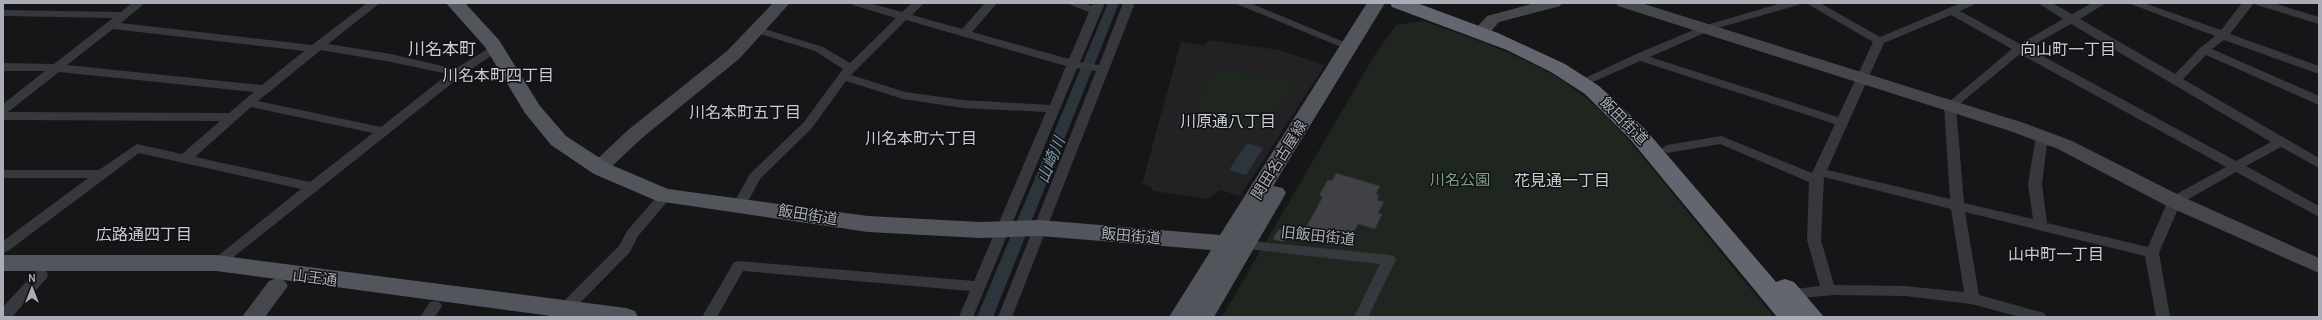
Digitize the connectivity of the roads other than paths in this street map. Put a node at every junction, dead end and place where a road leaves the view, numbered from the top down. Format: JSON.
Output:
{"nodes":[{"id":1,"x":139,"y":3,"type":"edge"},
{"id":2,"x":374,"y":3,"type":"edge"},
{"id":3,"x":455,"y":3,"type":"edge"},
{"id":4,"x":782,"y":3,"type":"edge"},
{"id":5,"x":857,"y":3,"type":"edge"},
{"id":6,"x":918,"y":3,"type":"edge"},
{"id":7,"x":991,"y":3,"type":"edge"},
{"id":8,"x":1072,"y":3,"type":"edge"},
{"id":9,"x":1129,"y":3,"type":"edge"},
{"id":10,"x":1240,"y":3,"type":"edge"},
{"id":11,"x":1376,"y":3,"type":"edge"},
{"id":12,"x":1391,"y":3,"type":"edge"},
{"id":13,"x":1398,"y":3,"type":"edge"},
{"id":14,"x":1430,"y":3,"type":"edge"},
{"id":15,"x":1554,"y":3,"type":"edge"},
{"id":16,"x":1624,"y":3,"type":"edge"},
{"id":17,"x":1794,"y":3,"type":"edge"},
{"id":18,"x":1812,"y":3,"type":"edge"},
{"id":19,"x":1972,"y":3,"type":"edge"},
{"id":20,"x":2044,"y":3,"type":"edge"},
{"id":21,"x":2100,"y":3,"type":"edge"},
{"id":22,"x":2134,"y":3,"type":"edge"},
{"id":23,"x":2248,"y":3,"type":"edge"},
{"id":24,"x":2261,"y":3,"type":"edge"},
{"id":25,"x":1097,"y":7,"type":"edge"},
{"id":26,"x":1951,"y":12,"type":"junction"},
{"id":27,"x":3,"y":13,"type":"edge"},
{"id":28,"x":124,"y":15,"type":"junction"},
{"id":29,"x":905,"y":16,"type":"junction"},
{"id":30,"x":2074,"y":19,"type":"junction"},
{"id":31,"x":2319,"y":21,"type":"edge"},
{"id":32,"x":111,"y":25,"type":"junction"},
{"id":33,"x":1484,"y":28,"type":"junction"},
{"id":34,"x":1707,"y":28,"type":"junction"},
{"id":35,"x":758,"y":30,"type":"junction"},
{"id":36,"x":964,"y":34,"type":"junction"},
{"id":37,"x":2223,"y":35,"type":"junction"},
{"id":38,"x":1879,"y":41,"type":"junction"},
{"id":39,"x":1350,"y":47,"type":"junction"},
{"id":40,"x":316,"y":48,"type":"junction"},
{"id":41,"x":495,"y":49,"type":"junction"},
{"id":42,"x":2019,"y":49,"type":"junction"},
{"id":43,"x":2204,"y":50,"type":"junction"},
{"id":44,"x":1638,"y":57,"type":"junction"},
{"id":45,"x":1073,"y":64,"type":"junction"},
{"id":46,"x":3,"y":67,"type":"edge"},
{"id":47,"x":57,"y":68,"type":"junction"},
{"id":48,"x":1103,"y":69,"type":"junction"},
{"id":49,"x":2319,"y":70,"type":"edge"},
{"id":50,"x":847,"y":72,"type":"junction"},
{"id":51,"x":457,"y":73,"type":"junction"},
{"id":52,"x":1863,"y":77,"type":"junction"},
{"id":53,"x":1591,"y":78,"type":"junction"},
{"id":54,"x":2175,"y":81,"type":"junction"},
{"id":55,"x":264,"y":89,"type":"junction"},
{"id":56,"x":2319,"y":101,"type":"edge"},
{"id":57,"x":248,"y":103,"type":"junction"},
{"id":58,"x":1950,"y":106,"type":"junction"},
{"id":59,"x":1053,"y":109,"type":"junction"},
{"id":60,"x":3,"y":110,"type":"edge"},
{"id":61,"x":3,"y":116,"type":"edge"},
{"id":62,"x":232,"y":118,"type":"junction"},
{"id":63,"x":1841,"y":122,"type":"junction"},
{"id":64,"x":381,"y":131,"type":"junction"},
{"id":65,"x":2042,"y":136,"type":"junction"},
{"id":66,"x":2280,"y":142,"type":"junction"},
{"id":67,"x":1667,"y":149,"type":"junction"},
{"id":68,"x":184,"y":159,"type":"junction"},
{"id":69,"x":2319,"y":164,"type":"edge"},
{"id":70,"x":600,"y":167,"type":"junction"},
{"id":71,"x":2236,"y":167,"type":"junction"},
{"id":72,"x":3,"y":174,"type":"edge"},
{"id":73,"x":103,"y":174,"type":"junction"},
{"id":74,"x":1817,"y":176,"type":"junction"},
{"id":75,"x":311,"y":187,"type":"junction"},
{"id":76,"x":666,"y":196,"type":"junction"},
{"id":77,"x":2174,"y":201,"type":"junction"},
{"id":78,"x":739,"y":206,"type":"junction"},
{"id":79,"x":1957,"y":206,"type":"junction"},
{"id":80,"x":2319,"y":212,"type":"edge"},
{"id":81,"x":2040,"y":226,"type":"junction"},
{"id":82,"x":1006,"y":228,"type":"junction"},
{"id":83,"x":1038,"y":228,"type":"junction"},
{"id":84,"x":1235,"y":245,"type":"junction"},
{"id":85,"x":3,"y":248,"type":"edge"},
{"id":86,"x":2152,"y":253,"type":"junction"},
{"id":87,"x":3,"y":264,"type":"edge"},
{"id":88,"x":216,"y":264,"type":"junction"},
{"id":89,"x":2319,"y":266,"type":"edge"},
{"id":90,"x":3,"y":275,"type":"edge"},
{"id":91,"x":41,"y":275,"type":"junction"},
{"id":92,"x":277,"y":286,"type":"junction"},
{"id":93,"x":979,"y":287,"type":"junction"},
{"id":94,"x":1828,"y":290,"type":"junction"},
{"id":95,"x":1791,"y":294,"type":"junction"},
{"id":96,"x":1972,"y":299,"type":"junction"},
{"id":97,"x":564,"y":310,"type":"junction"},
{"id":98,"x":431,"y":311,"type":"edge"},
{"id":99,"x":3,"y":317,"type":"edge"},
{"id":100,"x":253,"y":317,"type":"edge"},
{"id":101,"x":520,"y":317,"type":"edge"},
{"id":102,"x":626,"y":317,"type":"edge"},
{"id":103,"x":709,"y":317,"type":"edge"},
{"id":104,"x":966,"y":317,"type":"edge"},
{"id":105,"x":1005,"y":317,"type":"edge"},
{"id":106,"x":1181,"y":317,"type":"edge"},
{"id":107,"x":1202,"y":317,"type":"edge"},
{"id":108,"x":1361,"y":317,"type":"edge"},
{"id":109,"x":1791,"y":317,"type":"edge"},
{"id":110,"x":1811,"y":317,"type":"edge"},
{"id":111,"x":2039,"y":317,"type":"edge"},
{"id":112,"x":2163,"y":317,"type":"edge"}],
"edges":[{"from":1,"to":28,"type":"street"},
{"from":2,"to":40,"type":"street"},
{"from":3,"to":41,"type":"main road","name":"飯田街道"},
{"from":4,"to":35,"type":"street"},
{"from":5,"to":29,"type":"street"},
{"from":6,"to":29,"type":"street"},
{"from":7,"to":36,"type":"street"},
{"from":8,"to":25,"type":"street"},
{"from":9,"to":48,"type":"street"},
{"from":10,"to":39,"type":"street"},
{"from":11,"to":39,"type":"main road","name":"関田名古屋線"},
{"from":12,"to":84,"type":"main road","name":"関田名古屋線"},
{"from":13,"to":33,"type":"highway","name":"飯田街道"},
{"from":14,"to":33,"type":"highway","name":"飯田街道"},
{"from":15,"to":33,"type":"street"},
{"from":16,"to":34,"type":"street"},
{"from":17,"to":34,"type":"street"},
{"from":18,"to":38,"type":"street"},
{"from":19,"to":26,"type":"street"},
{"from":20,"to":30,"type":"street"},
{"from":21,"to":30,"type":"street"},
{"from":22,"to":37,"type":"street"},
{"from":23,"to":37,"type":"street"},
{"from":24,"to":31,"type":"street"},
{"from":25,"to":45,"type":"street"},
{"from":26,"to":38,"type":"street"},
{"from":26,"to":42,"type":"street"},
{"from":27,"to":28,"type":"street"},
{"from":28,"to":32,"type":"street"},
{"from":29,"to":36,"type":"street"},
{"from":29,"to":50,"type":"street"},
{"from":30,"to":42,"type":"street"},
{"from":30,"to":54,"type":"street"},
{"from":32,"to":40,"type":"street"},
{"from":32,"to":47,"type":"street"},
{"from":33,"to":53,"type":"highway","name":"飯田街道"},
{"from":33,"to":109,"type":"highway","name":"飯田街道"},
{"from":34,"to":44,"type":"street"},
{"from":34,"to":52,"type":"street"},
{"from":35,"to":50,"type":"street"},
{"from":35,"to":70,"type":"street"},
{"from":36,"to":45,"type":"street"},
{"from":37,"to":43,"type":"street"},
{"from":37,"to":49,"type":"street"},
{"from":38,"to":52,"type":"street"},
{"from":39,"to":84,"type":"main road","name":"関田名古屋線"},
{"from":40,"to":51,"type":"street"},
{"from":40,"to":55,"type":"street"},
{"from":41,"to":51,"type":"street"},
{"from":41,"to":70,"type":"main road","name":"飯田街道"},
{"from":42,"to":58,"type":"street"},
{"from":42,"to":71,"type":"street"},
{"from":43,"to":54,"type":"street"},
{"from":43,"to":56,"type":"street"},
{"from":44,"to":53,"type":"street"},
{"from":44,"to":63,"type":"street"},
{"from":45,"to":48,"type":"street"},
{"from":45,"to":59,"type":"street"},
{"from":46,"to":47,"type":"street"},
{"from":47,"to":55,"type":"street"},
{"from":47,"to":60,"type":"street"},
{"from":48,"to":83,"type":"street"},
{"from":50,"to":59,"type":"street"},
{"from":50,"to":78,"type":"street"},
{"from":51,"to":64,"type":"street"},
{"from":52,"to":58,"type":"street"},
{"from":52,"to":63,"type":"street"},
{"from":53,"to":67,"type":"highway","name":"飯田街道"},
{"from":54,"to":66,"type":"street"},
{"from":55,"to":57,"type":"street"},
{"from":57,"to":62,"type":"street"},
{"from":57,"to":64,"type":"street"},
{"from":58,"to":65,"type":"street"},
{"from":58,"to":79,"type":"street"},
{"from":59,"to":82,"type":"street"},
{"from":61,"to":62,"type":"street"},
{"from":62,"to":68,"type":"street"},
{"from":63,"to":74,"type":"street"},
{"from":64,"to":75,"type":"street"},
{"from":65,"to":77,"type":"street"},
{"from":65,"to":81,"type":"street"},
{"from":66,"to":69,"type":"street"},
{"from":66,"to":71,"type":"street"},
{"from":67,"to":74,"type":"street"},
{"from":67,"to":95,"type":"highway","name":"飯田街道"},
{"from":68,"to":73,"type":"street"},
{"from":68,"to":75,"type":"street"},
{"from":70,"to":76,"type":"main road","name":"飯田街道"},
{"from":71,"to":77,"type":"street"},
{"from":71,"to":80,"type":"street"},
{"from":72,"to":73,"type":"street"},
{"from":73,"to":85,"type":"street"},
{"from":74,"to":79,"type":"street"},
{"from":74,"to":94,"type":"street"},
{"from":75,"to":88,"type":"street"},
{"from":76,"to":78,"type":"main road","name":"飯田街道"},
{"from":76,"to":97,"type":"street"},
{"from":77,"to":86,"type":"street"},
{"from":77,"to":89,"type":"street"},
{"from":78,"to":82,"type":"main road","name":"飯田街道"},
{"from":79,"to":81,"type":"street"},
{"from":79,"to":96,"type":"street"},
{"from":81,"to":86,"type":"street"},
{"from":82,"to":83,"type":"main road","name":"飯田街道"},
{"from":82,"to":93,"type":"street"},
{"from":83,"to":84,"type":"main road","name":"飯田街道"},
{"from":83,"to":105,"type":"street"},
{"from":84,"to":106,"type":"main road","name":"関田名古屋線"},
{"from":84,"to":107,"type":"main road","name":"関田名古屋線"},
{"from":84,"to":108,"type":"street","name":"旧飯田街道"},
{"from":86,"to":112,"type":"street"},
{"from":87,"to":88,"type":"main road","name":"山王通"},
{"from":88,"to":97,"type":"main road","name":"山王通"},
{"from":90,"to":91,"type":"main road","name":"山王通"},
{"from":91,"to":92,"type":"main road","name":"山王通"},
{"from":91,"to":99,"type":"street"},
{"from":92,"to":98,"type":"main road","name":"山王通"},
{"from":92,"to":100,"type":"street"},
{"from":93,"to":103,"type":"street"},
{"from":93,"to":104,"type":"street"},
{"from":94,"to":95,"type":"street"},
{"from":94,"to":96,"type":"street"},
{"from":95,"to":110,"type":"highway","name":"飯田街道"},
{"from":96,"to":111,"type":"street"},
{"from":97,"to":102,"type":"main road","name":"山王通"},
{"from":98,"to":101,"type":"main road","name":"山王通"}]}
